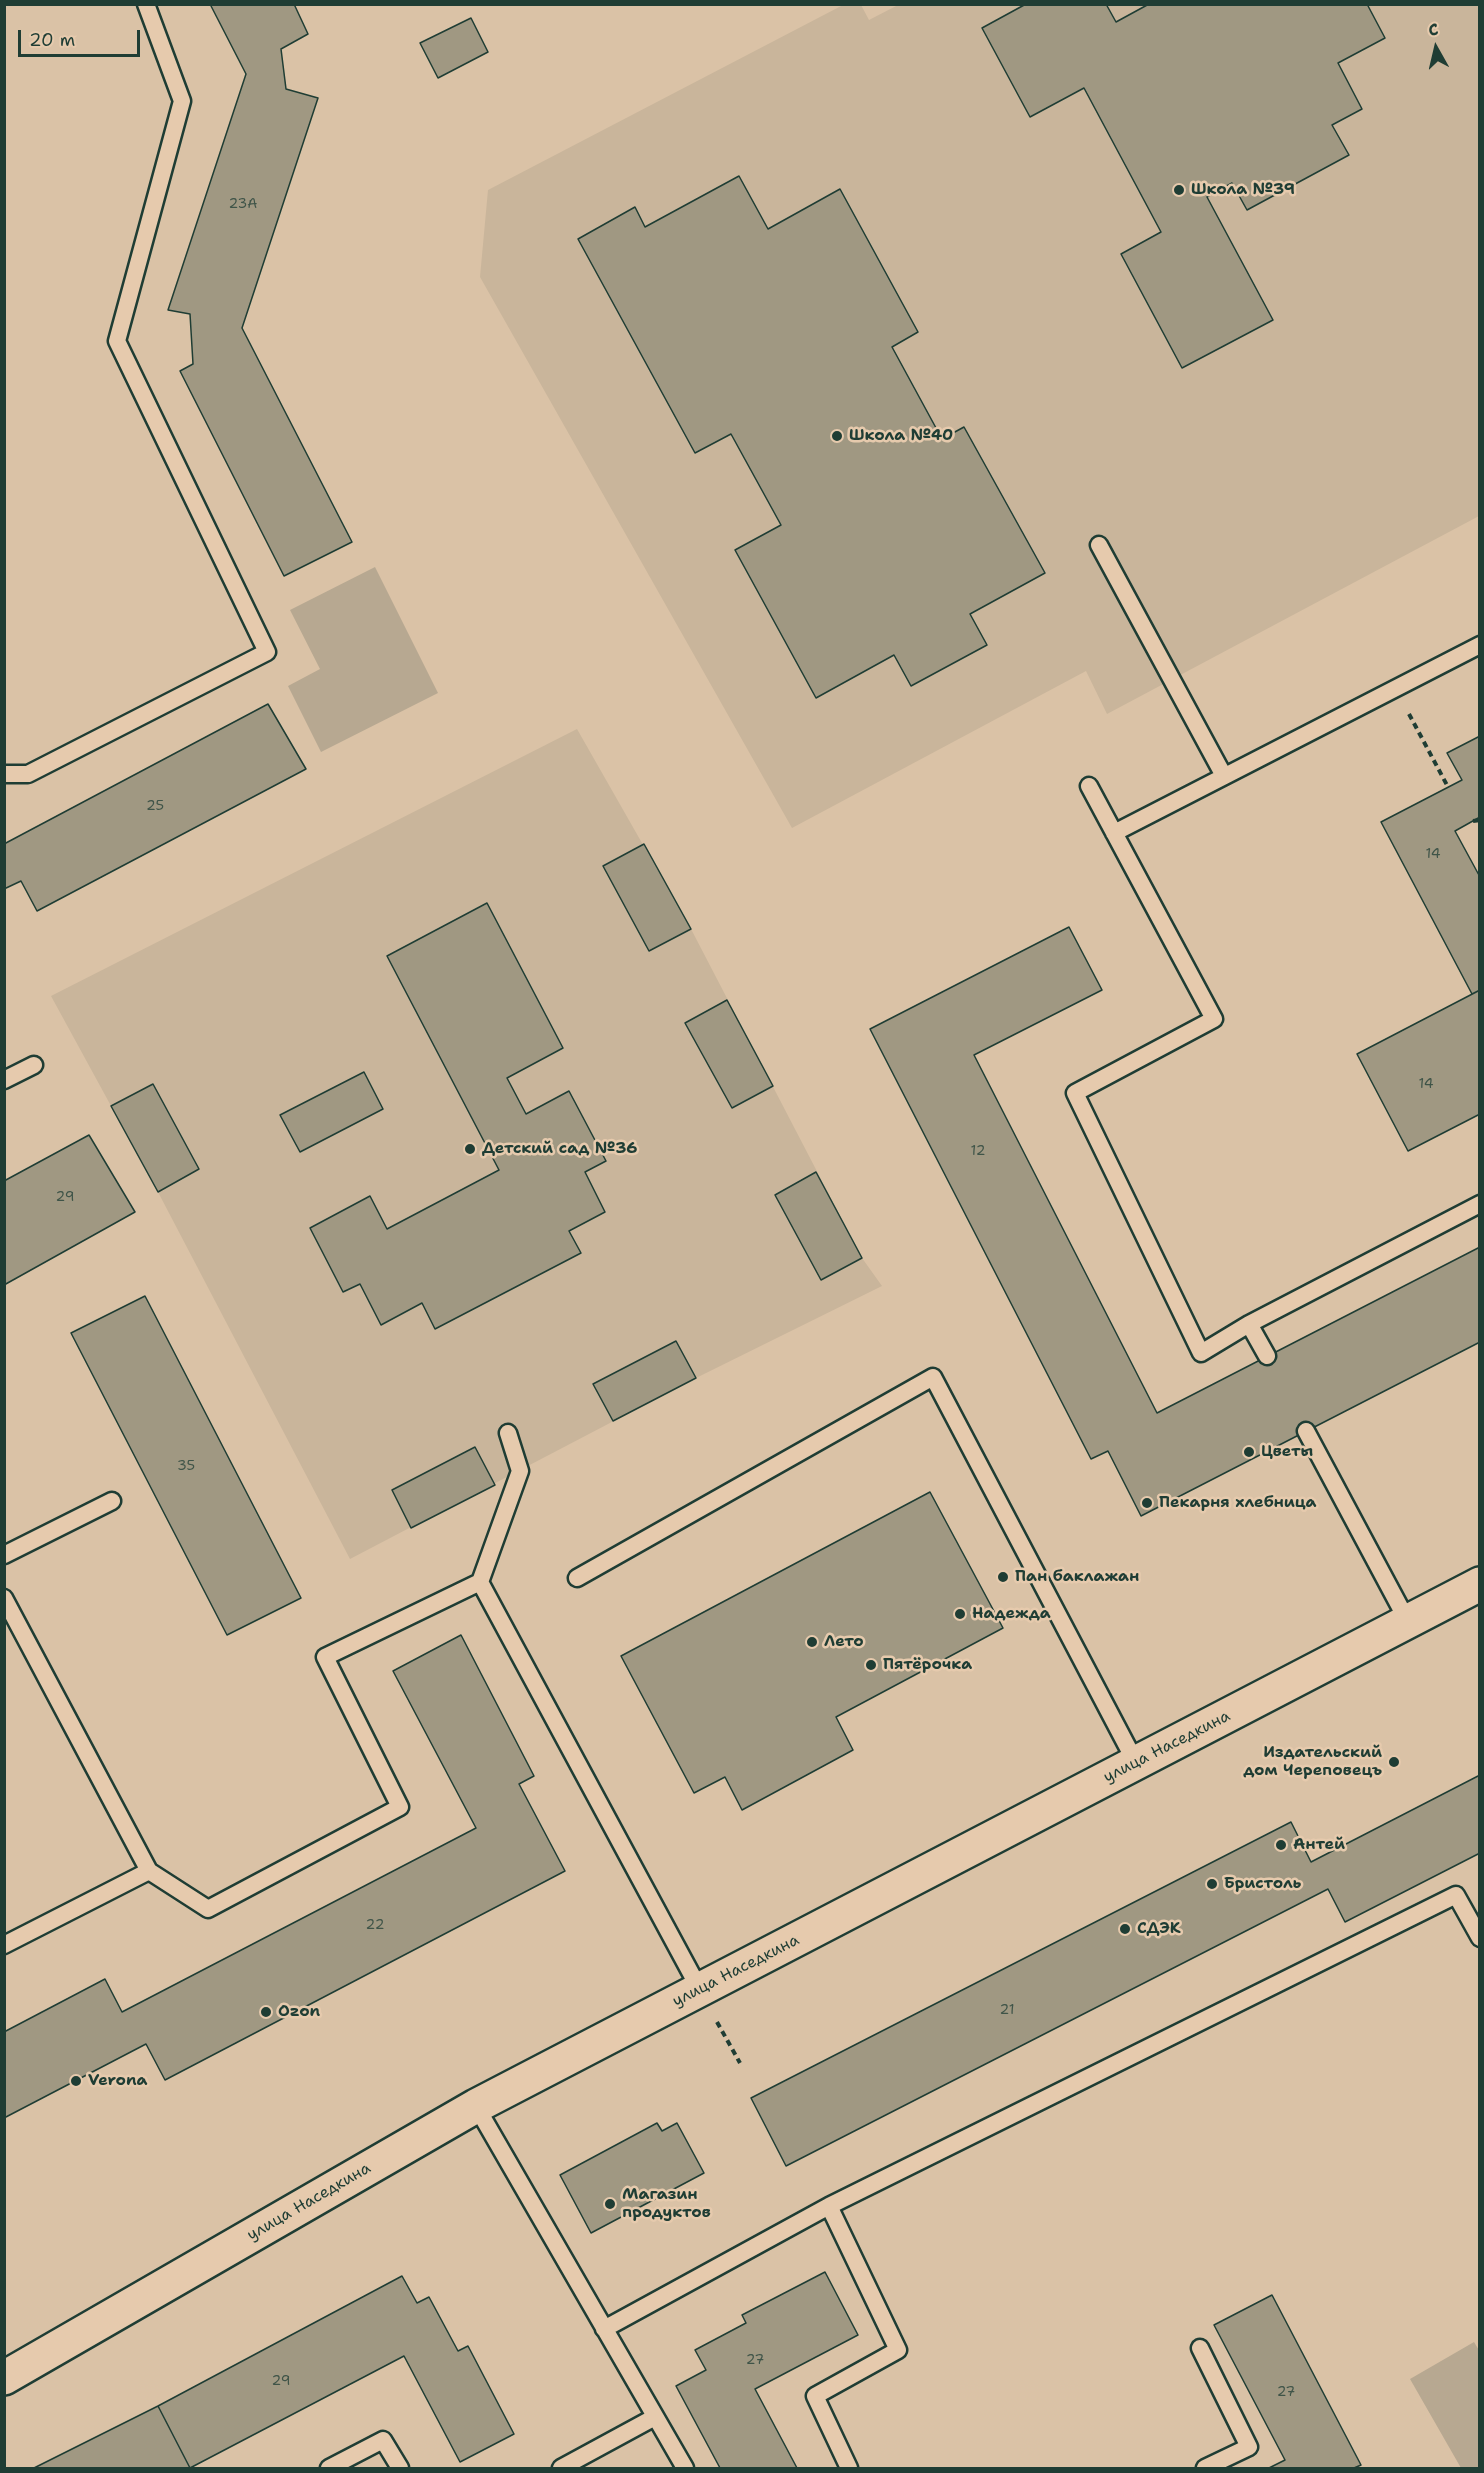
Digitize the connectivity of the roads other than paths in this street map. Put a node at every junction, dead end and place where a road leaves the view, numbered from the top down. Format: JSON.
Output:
{"nodes":[{"id":1,"x":146,"y":4,"type":"edge"},
{"id":2,"x":1099,"y":545,"type":"dead end"},
{"id":3,"x":1479,"y":645,"type":"edge"},
{"id":4,"x":4,"y":774,"type":"edge"},
{"id":5,"x":1224,"y":776,"type":"junction"},
{"id":6,"x":1089,"y":786,"type":"dead end"},
{"id":7,"x":1114,"y":834,"type":"junction"},
{"id":8,"x":34,"y":1065,"type":"dead end"},
{"id":9,"x":4,"y":1080,"type":"edge"},
{"id":10,"x":1479,"y":1204,"type":"edge"},
{"id":11,"x":1249,"y":1324,"type":"junction"},
{"id":12,"x":1267,"y":1356,"type":"dead end"},
{"id":13,"x":1306,"y":1431,"type":"dead end"},
{"id":14,"x":508,"y":1433,"type":"dead end"},
{"id":15,"x":112,"y":1501,"type":"dead end"},
{"id":16,"x":4,"y":1555,"type":"edge"},
{"id":17,"x":577,"y":1578,"type":"dead end"},
{"id":18,"x":480,"y":1582,"type":"junction"},
{"id":19,"x":1479,"y":1584,"type":"edge"},
{"id":20,"x":4,"y":1598,"type":"edge"},
{"id":21,"x":1408,"y":1622,"type":"junction"},
{"id":22,"x":1136,"y":1762,"type":"junction"},
{"id":23,"x":149,"y":1871,"type":"junction"},
{"id":24,"x":1479,"y":1938,"type":"edge"},
{"id":25,"x":4,"y":1945,"type":"edge"},
{"id":26,"x":700,"y":1990,"type":"junction"},
{"id":27,"x":476,"y":2106,"type":"junction"},
{"id":28,"x":829,"y":2206,"type":"junction"},
{"id":29,"x":604,"y":2329,"type":"junction"},
{"id":30,"x":1200,"y":2348,"type":"dead end"},
{"id":31,"x":4,"y":2378,"type":"edge"},
{"id":32,"x":655,"y":2416,"type":"junction"},
{"id":33,"x":329,"y":2469,"type":"edge"},
{"id":34,"x":400,"y":2469,"type":"edge"},
{"id":35,"x":561,"y":2469,"type":"edge"},
{"id":36,"x":685,"y":2469,"type":"edge"},
{"id":37,"x":849,"y":2469,"type":"edge"},
{"id":38,"x":1205,"y":2469,"type":"edge"}],
"edges":[{"from":1,"to":4,"type":"lane"},
{"from":2,"to":5,"type":"lane"},
{"from":3,"to":5,"type":"lane"},
{"from":5,"to":7,"type":"lane"},
{"from":6,"to":7,"type":"lane"},
{"from":7,"to":11,"type":"lane"},
{"from":8,"to":9,"type":"lane"},
{"from":10,"to":11,"type":"lane"},
{"from":11,"to":12,"type":"lane"},
{"from":13,"to":21,"type":"lane"},
{"from":14,"to":18,"type":"lane"},
{"from":15,"to":16,"type":"lane"},
{"from":17,"to":22,"type":"lane"},
{"from":18,"to":23,"type":"lane"},
{"from":18,"to":26,"type":"lane"},
{"from":19,"to":21,"type":"street","name":"улица Наседкина"},
{"from":20,"to":23,"type":"lane"},
{"from":21,"to":22,"type":"street","name":"улица Наседкина"},
{"from":22,"to":26,"type":"street","name":"улица Наседкина"},
{"from":23,"to":25,"type":"lane"},
{"from":24,"to":28,"type":"lane"},
{"from":26,"to":27,"type":"street","name":"улица Наседкина"},
{"from":27,"to":29,"type":"lane"},
{"from":27,"to":31,"type":"street","name":"улица Наседкина"},
{"from":28,"to":29,"type":"lane"},
{"from":28,"to":37,"type":"lane"},
{"from":29,"to":32,"type":"lane"},
{"from":30,"to":38,"type":"lane"},
{"from":32,"to":35,"type":"lane"},
{"from":32,"to":36,"type":"lane"},
{"from":33,"to":34,"type":"lane"}]}
